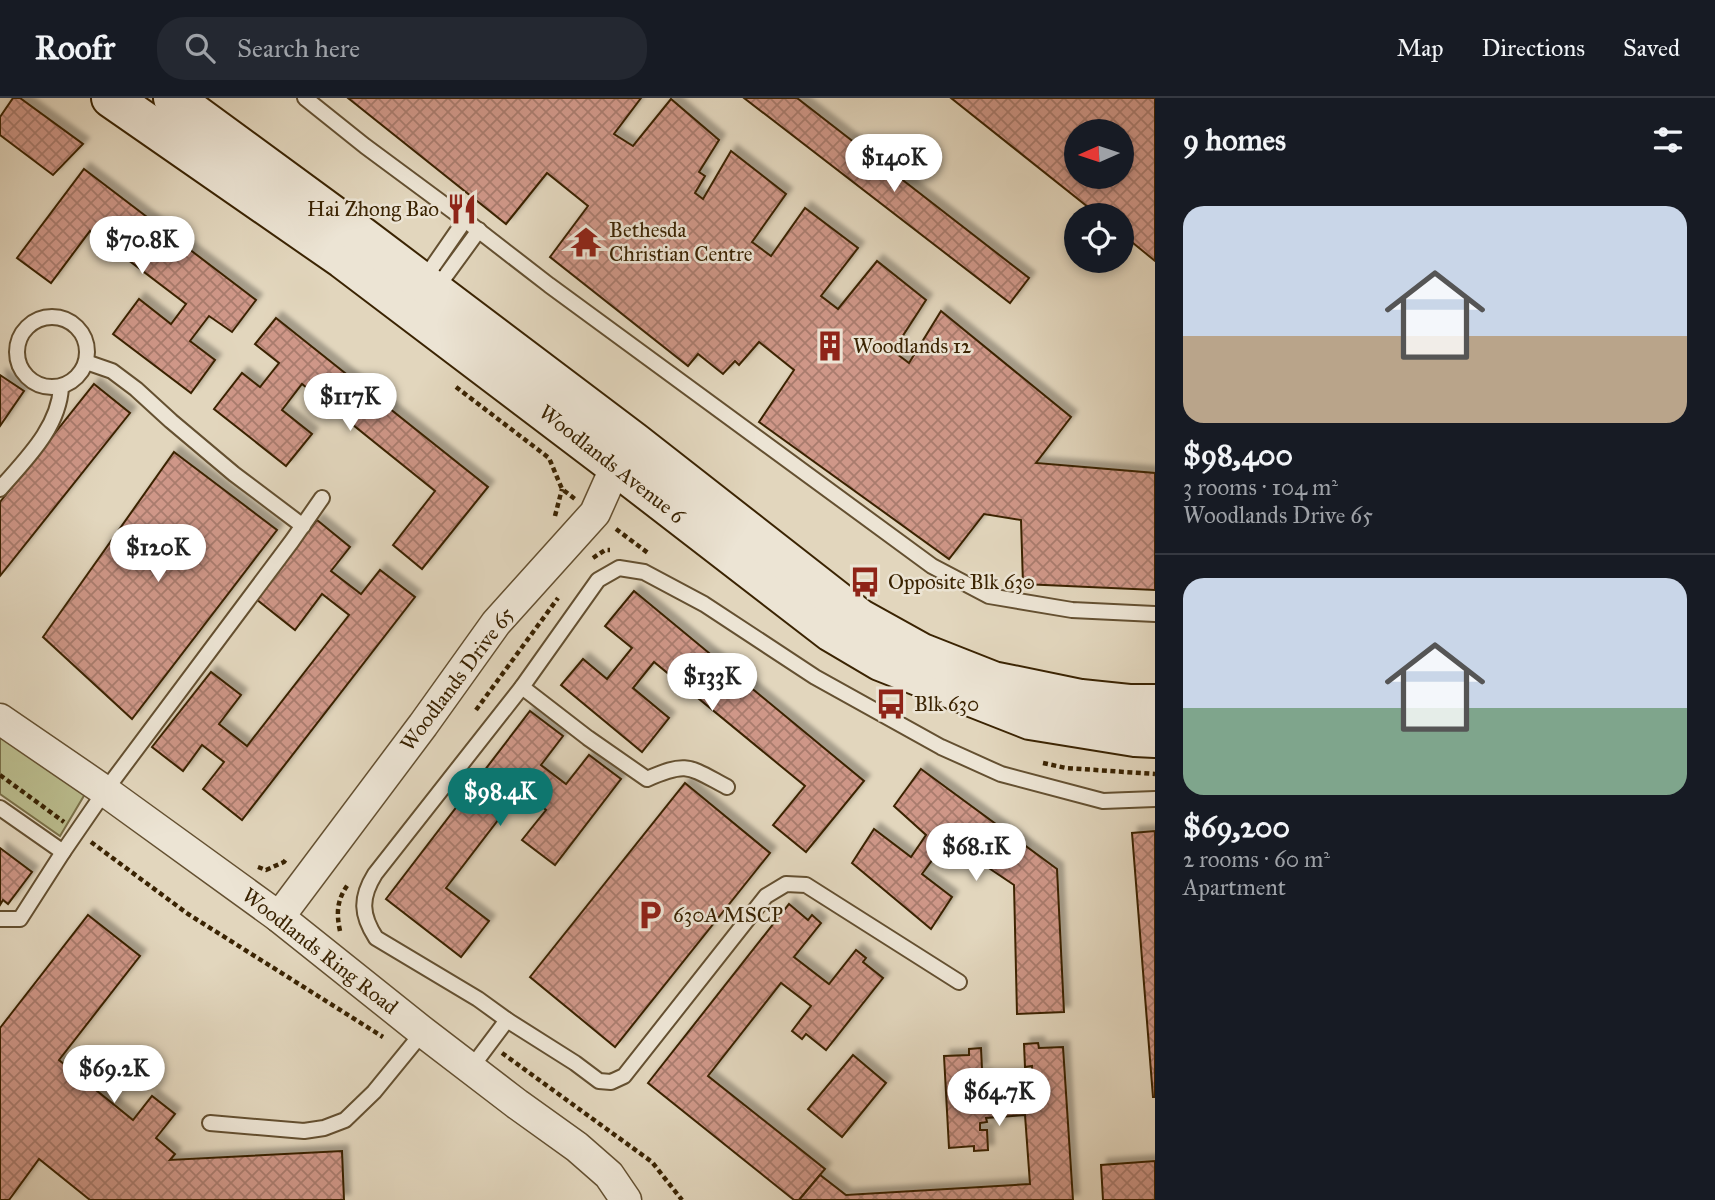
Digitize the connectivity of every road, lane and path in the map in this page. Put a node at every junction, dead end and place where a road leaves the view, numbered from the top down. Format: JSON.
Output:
{"nodes":[{"id":1,"x":111,"y":98,"type":"edge"},
{"id":2,"x":306,"y":98,"type":"edge"},
{"id":3,"x":165,"y":107,"type":"edge"},
{"id":4,"x":465,"y":220,"type":"junction"},
{"id":5,"x":479,"y":230,"type":"junction"},
{"id":6,"x":419,"y":299,"type":"junction"},
{"id":7,"x":86,"y":362,"type":"junction"},
{"id":8,"x":61,"y":387,"type":"junction"},
{"id":9,"x":625,"y":454,"type":"junction"},
{"id":10,"x":0,"y":489,"type":"edge"},
{"id":11,"x":322,"y":498,"type":"dead end"},
{"id":12,"x":303,"y":526,"type":"junction"},
{"id":13,"x":1155,"y":614,"type":"edge"},
{"id":14,"x":522,"y":687,"type":"junction"},
{"id":15,"x":1155,"y":704,"type":"edge"},
{"id":16,"x":0,"y":719,"type":"edge"},
{"id":17,"x":1155,"y":738,"type":"edge"},
{"id":18,"x":0,"y":775,"type":"edge"},
{"id":19,"x":727,"y":787,"type":"dead end"},
{"id":20,"x":105,"y":791,"type":"junction"},
{"id":21,"x":1155,"y":799,"type":"edge"},
{"id":22,"x":0,"y":808,"type":"edge"},
{"id":23,"x":77,"y":831,"type":"junction"},
{"id":24,"x":293,"y":851,"type":"dead end"},
{"id":25,"x":63,"y":852,"type":"junction"},
{"id":26,"x":248,"y":864,"type":"dead end"},
{"id":27,"x":279,"y":917,"type":"junction"},
{"id":28,"x":0,"y":919,"type":"edge"},
{"id":29,"x":958,"y":982,"type":"dead end"},
{"id":30,"x":507,"y":1020,"type":"junction"},
{"id":31,"x":415,"y":1042,"type":"junction"},
{"id":32,"x":471,"y":1068,"type":"junction"},
{"id":33,"x":210,"y":1123,"type":"dead end"},
{"id":34,"x":626,"y":1200,"type":"edge"}],
"edges":[{"from":1,"to":3,"type":"street","name":"Woodlands Avenue 6"},
{"from":2,"to":4,"type":"lane"},
{"from":3,"to":6,"type":"street","name":"Woodlands Avenue 6"},
{"from":4,"to":5,"type":"lane"},
{"from":4,"to":6,"type":"lane"},
{"from":5,"to":6,"type":"lane"},
{"from":5,"to":13,"type":"lane"},
{"from":6,"to":9,"type":"street","name":"Woodlands Avenue 6"},
{"from":7,"to":8,"type":"lane"},
{"from":7,"to":8,"type":"lane"},
{"from":7,"to":12,"type":"lane"},
{"from":8,"to":10,"type":"lane"},
{"from":9,"to":15,"type":"street","name":"Woodlands Avenue 6"},
{"from":9,"to":17,"type":"street","name":"Woodlands Avenue 6"},
{"from":9,"to":27,"type":"street","name":"Woodlands Drive 65"},
{"from":11,"to":12,"type":"lane"},
{"from":12,"to":20,"type":"lane"},
{"from":14,"to":19,"type":"lane"},
{"from":14,"to":21,"type":"lane"},
{"from":14,"to":30,"type":"lane"},
{"from":16,"to":20,"type":"street","name":"Woodlands Ring Road"},
{"from":18,"to":23,"type":"path"},
{"from":20,"to":23,"type":"lane"},
{"from":20,"to":27,"type":"street","name":"Woodlands Ring Road"},
{"from":22,"to":25,"type":"lane"},
{"from":23,"to":25,"type":"lane"},
{"from":23,"to":31,"type":"path"},
{"from":24,"to":26,"type":"path"},
{"from":25,"to":28,"type":"lane"},
{"from":27,"to":31,"type":"street","name":"Woodlands Ring Road"},
{"from":29,"to":30,"type":"lane"},
{"from":30,"to":32,"type":"lane"},
{"from":31,"to":32,"type":"street","name":"Woodlands Ring Road"},
{"from":31,"to":33,"type":"lane"},
{"from":32,"to":34,"type":"street","name":"Woodlands Ring Road"}]}
